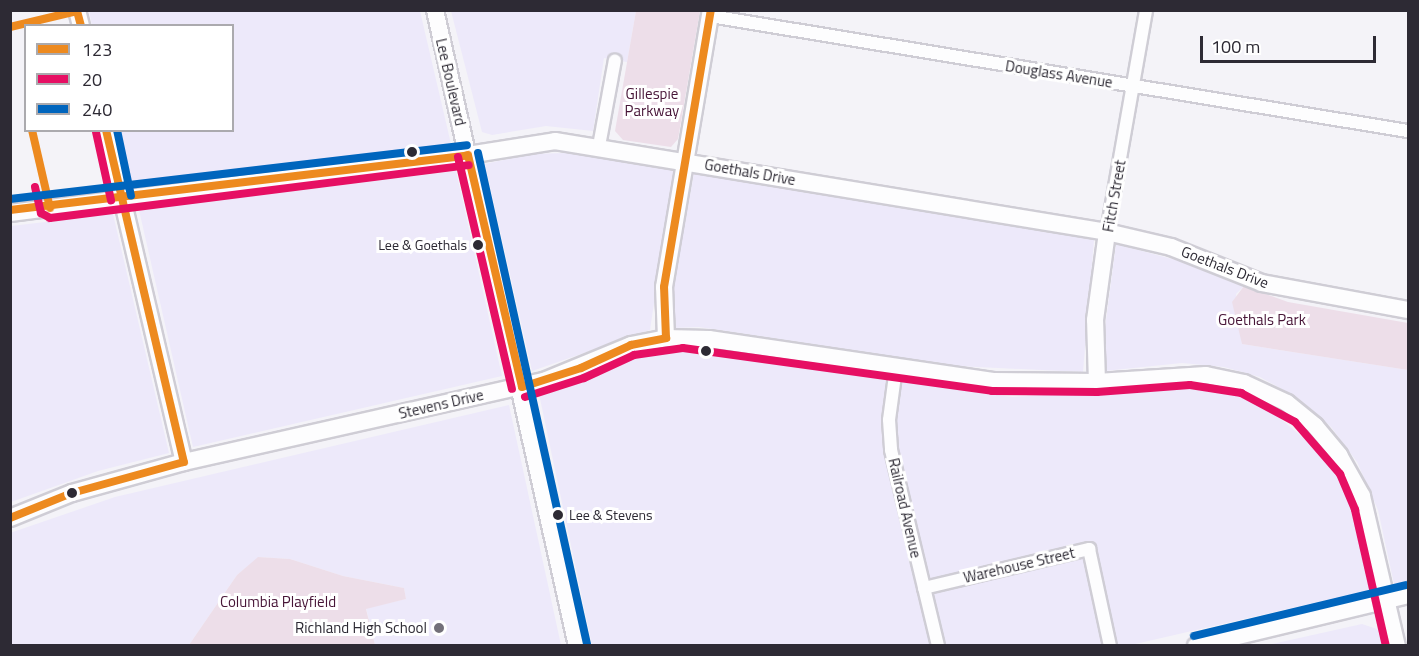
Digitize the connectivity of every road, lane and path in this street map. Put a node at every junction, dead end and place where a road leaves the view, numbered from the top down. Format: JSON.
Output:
{"nodes":[{"id":1,"x":435,"y":10,"type":"edge"},
{"id":2,"x":1146,"y":10,"type":"edge"},
{"id":3,"x":711,"y":13,"type":"edge"},
{"id":4,"x":615,"y":60,"type":"dead end"},
{"id":5,"x":1133,"y":86,"type":"junction"},
{"id":6,"x":1408,"y":131,"type":"edge"},
{"id":7,"x":106,"y":132,"type":"edge"},
{"id":8,"x":599,"y":146,"type":"junction"},
{"id":9,"x":468,"y":156,"type":"junction"},
{"id":10,"x":687,"y":162,"type":"junction"},
{"id":11,"x":121,"y":198,"type":"junction"},
{"id":12,"x":10,"y":213,"type":"edge"},
{"id":13,"x":1107,"y":232,"type":"junction"},
{"id":14,"x":1408,"y":310,"type":"edge"},
{"id":15,"x":666,"y":338,"type":"junction"},
{"id":16,"x":896,"y":368,"type":"junction"},
{"id":17,"x":1097,"y":382,"type":"junction"},
{"id":18,"x":522,"y":387,"type":"junction"},
{"id":19,"x":184,"y":462,"type":"junction"},
{"id":20,"x":10,"y":518,"type":"edge"},
{"id":21,"x":924,"y":588,"type":"junction"},
{"id":22,"x":1408,"y":595,"type":"edge"},
{"id":23,"x":1388,"y":600,"type":"junction"},
{"id":24,"x":577,"y":645,"type":"edge"},
{"id":25,"x":938,"y":645,"type":"edge"},
{"id":26,"x":1110,"y":645,"type":"edge"},
{"id":27,"x":1196,"y":645,"type":"edge"},
{"id":28,"x":1397,"y":645,"type":"edge"}],
"edges":[{"from":1,"to":9,"type":"street","name":"Lee Boulevard"},
{"from":2,"to":5,"type":"street","name":"Fitch Street"},
{"from":3,"to":5,"type":"street","name":"Douglass Avenue"},
{"from":3,"to":10,"type":"street"},
{"from":4,"to":8,"type":"street"},
{"from":5,"to":6,"type":"street","name":"Douglass Avenue"},
{"from":5,"to":13,"type":"street","name":"Fitch Street"},
{"from":7,"to":11,"type":"street"},
{"from":8,"to":9,"type":"street","name":"Goethals Drive"},
{"from":8,"to":10,"type":"street","name":"Goethals Drive"},
{"from":9,"to":11,"type":"street","name":"Goethals Drive"},
{"from":9,"to":18,"type":"street","name":"Lee Boulevard"},
{"from":10,"to":13,"type":"street","name":"Goethals Drive"},
{"from":10,"to":15,"type":"street"},
{"from":11,"to":12,"type":"street","name":"Goethals Drive"},
{"from":11,"to":19,"type":"street"},
{"from":13,"to":14,"type":"street","name":"Goethals Drive"},
{"from":13,"to":17,"type":"street","name":"Fitch Street"},
{"from":15,"to":16,"type":"street","name":"Stevens Drive"},
{"from":15,"to":18,"type":"street","name":"Stevens Drive"},
{"from":16,"to":17,"type":"street","name":"Stevens Drive"},
{"from":16,"to":21,"type":"street","name":"Railroad Avenue"},
{"from":17,"to":23,"type":"street","name":"Stevens Drive"},
{"from":18,"to":19,"type":"street","name":"Stevens Drive"},
{"from":18,"to":24,"type":"street","name":"Lee Boulevard"},
{"from":19,"to":20,"type":"street","name":"Stevens Drive"},
{"from":21,"to":25,"type":"street","name":"Railroad Avenue"},
{"from":21,"to":26,"type":"street","name":"Warehouse Street"},
{"from":22,"to":23,"type":"street"},
{"from":23,"to":27,"type":"street"},
{"from":23,"to":28,"type":"street","name":"Stevens Drive"}]}
